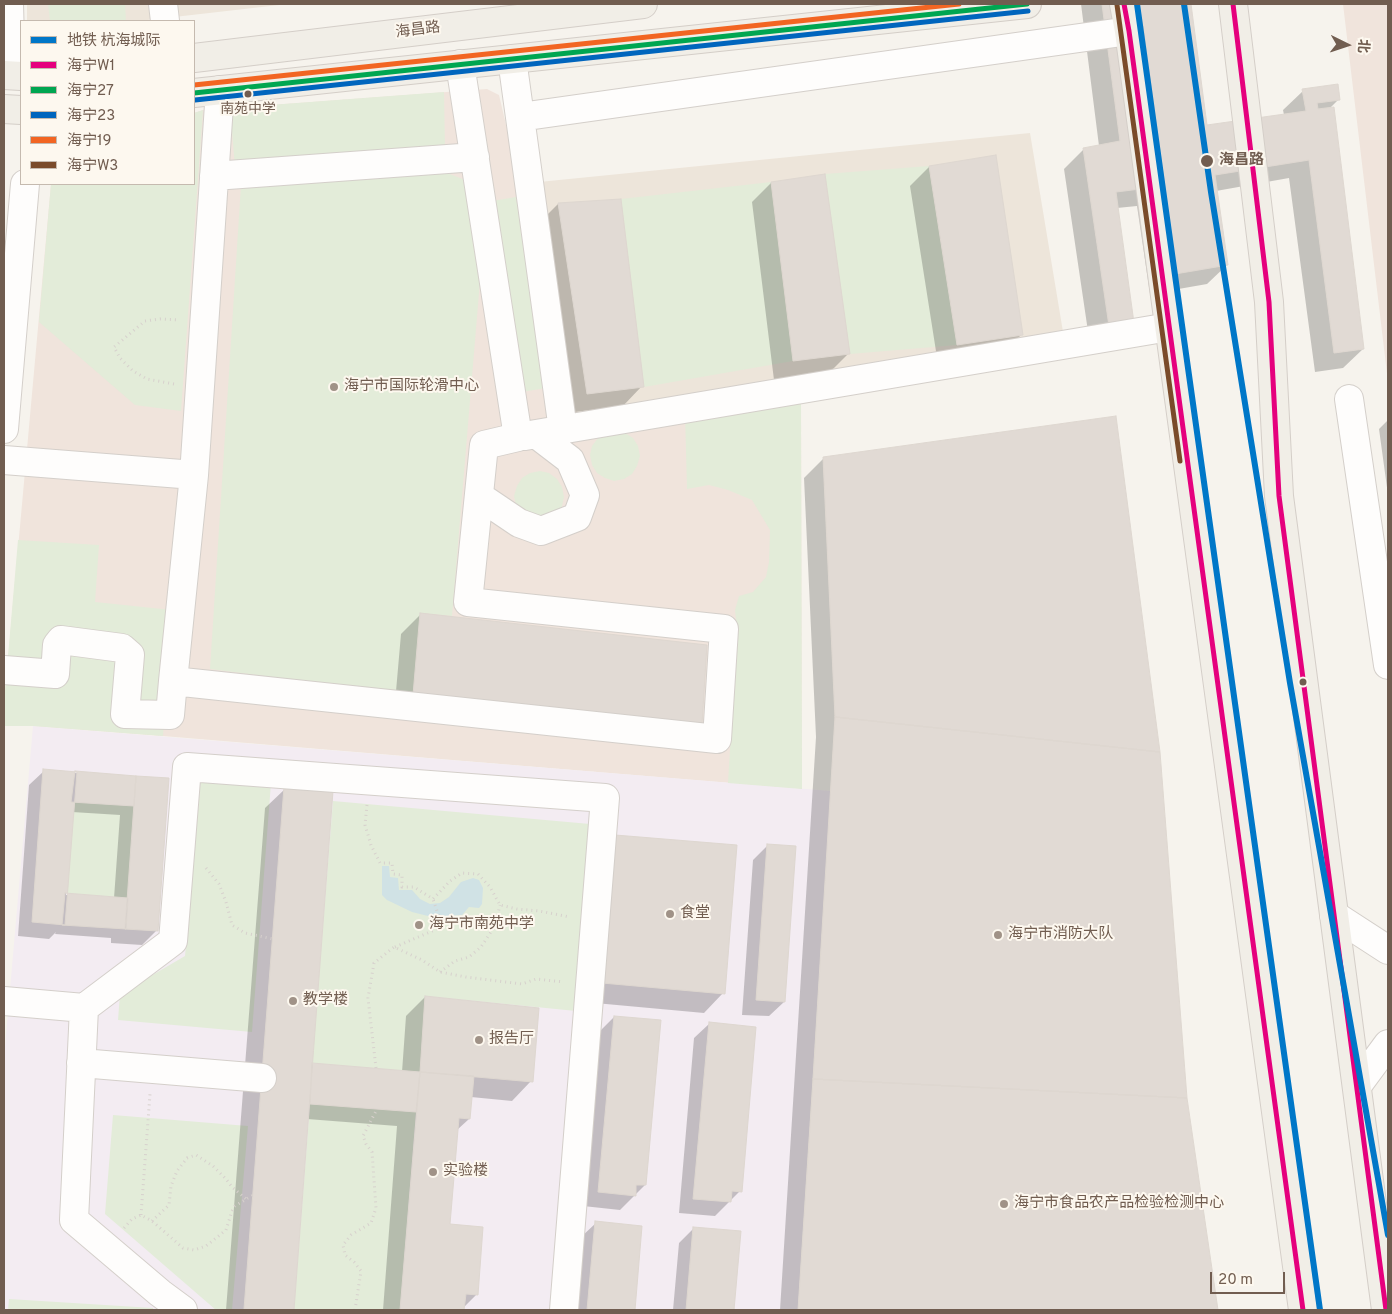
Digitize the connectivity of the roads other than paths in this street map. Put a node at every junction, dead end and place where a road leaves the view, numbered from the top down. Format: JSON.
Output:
{"nodes":[{"id":1,"x":9,"y":4,"type":"edge"},
{"id":2,"x":163,"y":4,"type":"edge"},
{"id":3,"x":643,"y":4,"type":"edge"},
{"id":4,"x":1027,"y":4,"type":"edge"},
{"id":5,"x":1124,"y":4,"type":"edge"},
{"id":6,"x":1233,"y":4,"type":"edge"},
{"id":7,"x":165,"y":20,"type":"edge"},
{"id":8,"x":1129,"y":31,"type":"junction"},
{"id":9,"x":195,"y":58,"type":"edge"},
{"id":10,"x":512,"y":59,"type":"junction"},
{"id":11,"x":460,"y":64,"type":"junction"},
{"id":12,"x":12,"y":75,"type":"edge"},
{"id":13,"x":207,"y":91,"type":"edge"},
{"id":14,"x":4,"y":109,"type":"edge"},
{"id":15,"x":20,"y":110,"type":"edge"},
{"id":16,"x":520,"y":117,"type":"junction"},
{"id":17,"x":475,"y":157,"type":"junction"},
{"id":18,"x":214,"y":176,"type":"junction"},
{"id":19,"x":25,"y":185,"type":"edge"},
{"id":20,"x":1170,"y":327,"type":"junction"},
{"id":21,"x":1349,"y":398,"type":"dead end"},
{"id":22,"x":4,"y":429,"type":"edge"},
{"id":23,"x":563,"y":430,"type":"junction"},
{"id":24,"x":527,"y":435,"type":"junction"},
{"id":25,"x":4,"y":460,"type":"edge"},
{"id":26,"x":194,"y":475,"type":"junction"},
{"id":27,"x":479,"y":496,"type":"junction"},
{"id":28,"x":1388,"y":665,"type":"edge"},
{"id":29,"x":4,"y":670,"type":"edge"},
{"id":30,"x":173,"y":681,"type":"junction"},
{"id":31,"x":1334,"y":915,"type":"junction"},
{"id":32,"x":1388,"y":950,"type":"edge"},
{"id":33,"x":4,"y":1001,"type":"edge"},
{"id":34,"x":84,"y":1008,"type":"junction"},
{"id":35,"x":1388,"y":1044,"type":"edge"},
{"id":36,"x":81,"y":1063,"type":"junction"},
{"id":37,"x":262,"y":1078,"type":"dead end"},
{"id":38,"x":1356,"y":1086,"type":"junction"},
{"id":39,"x":183,"y":1310,"type":"edge"},
{"id":40,"x":564,"y":1310,"type":"edge"},
{"id":41,"x":1303,"y":1310,"type":"edge"},
{"id":42,"x":1386,"y":1310,"type":"edge"}],
"edges":[{"from":1,"to":12,"type":"street"},
{"from":2,"to":7,"type":"street"},
{"from":3,"to":9,"type":"main road","name":"海昌路"},
{"from":4,"to":10,"type":"main road"},
{"from":5,"to":8,"type":"main road"},
{"from":6,"to":31,"type":"main road"},
{"from":8,"to":16,"type":"street"},
{"from":8,"to":20,"type":"main road"},
{"from":10,"to":11,"type":"main road"},
{"from":10,"to":16,"type":"street"},
{"from":11,"to":13,"type":"main road"},
{"from":11,"to":17,"type":"street"},
{"from":13,"to":18,"type":"street"},
{"from":14,"to":15,"type":"main road"},
{"from":16,"to":23,"type":"street"},
{"from":17,"to":18,"type":"street"},
{"from":17,"to":24,"type":"street"},
{"from":18,"to":26,"type":"street"},
{"from":19,"to":22,"type":"street"},
{"from":20,"to":23,"type":"street"},
{"from":20,"to":41,"type":"main road"},
{"from":21,"to":28,"type":"street"},
{"from":23,"to":24,"type":"street"},
{"from":24,"to":27,"type":"street"},
{"from":24,"to":27,"type":"street"},
{"from":25,"to":26,"type":"street"},
{"from":26,"to":30,"type":"street"},
{"from":27,"to":30,"type":"street"},
{"from":29,"to":30,"type":"street"},
{"from":31,"to":32,"type":"street"},
{"from":31,"to":38,"type":"main road"},
{"from":33,"to":34,"type":"street"},
{"from":34,"to":36,"type":"street"},
{"from":34,"to":40,"type":"street"},
{"from":35,"to":38,"type":"street"},
{"from":36,"to":37,"type":"street"},
{"from":36,"to":39,"type":"street"},
{"from":38,"to":42,"type":"main road"}]}
